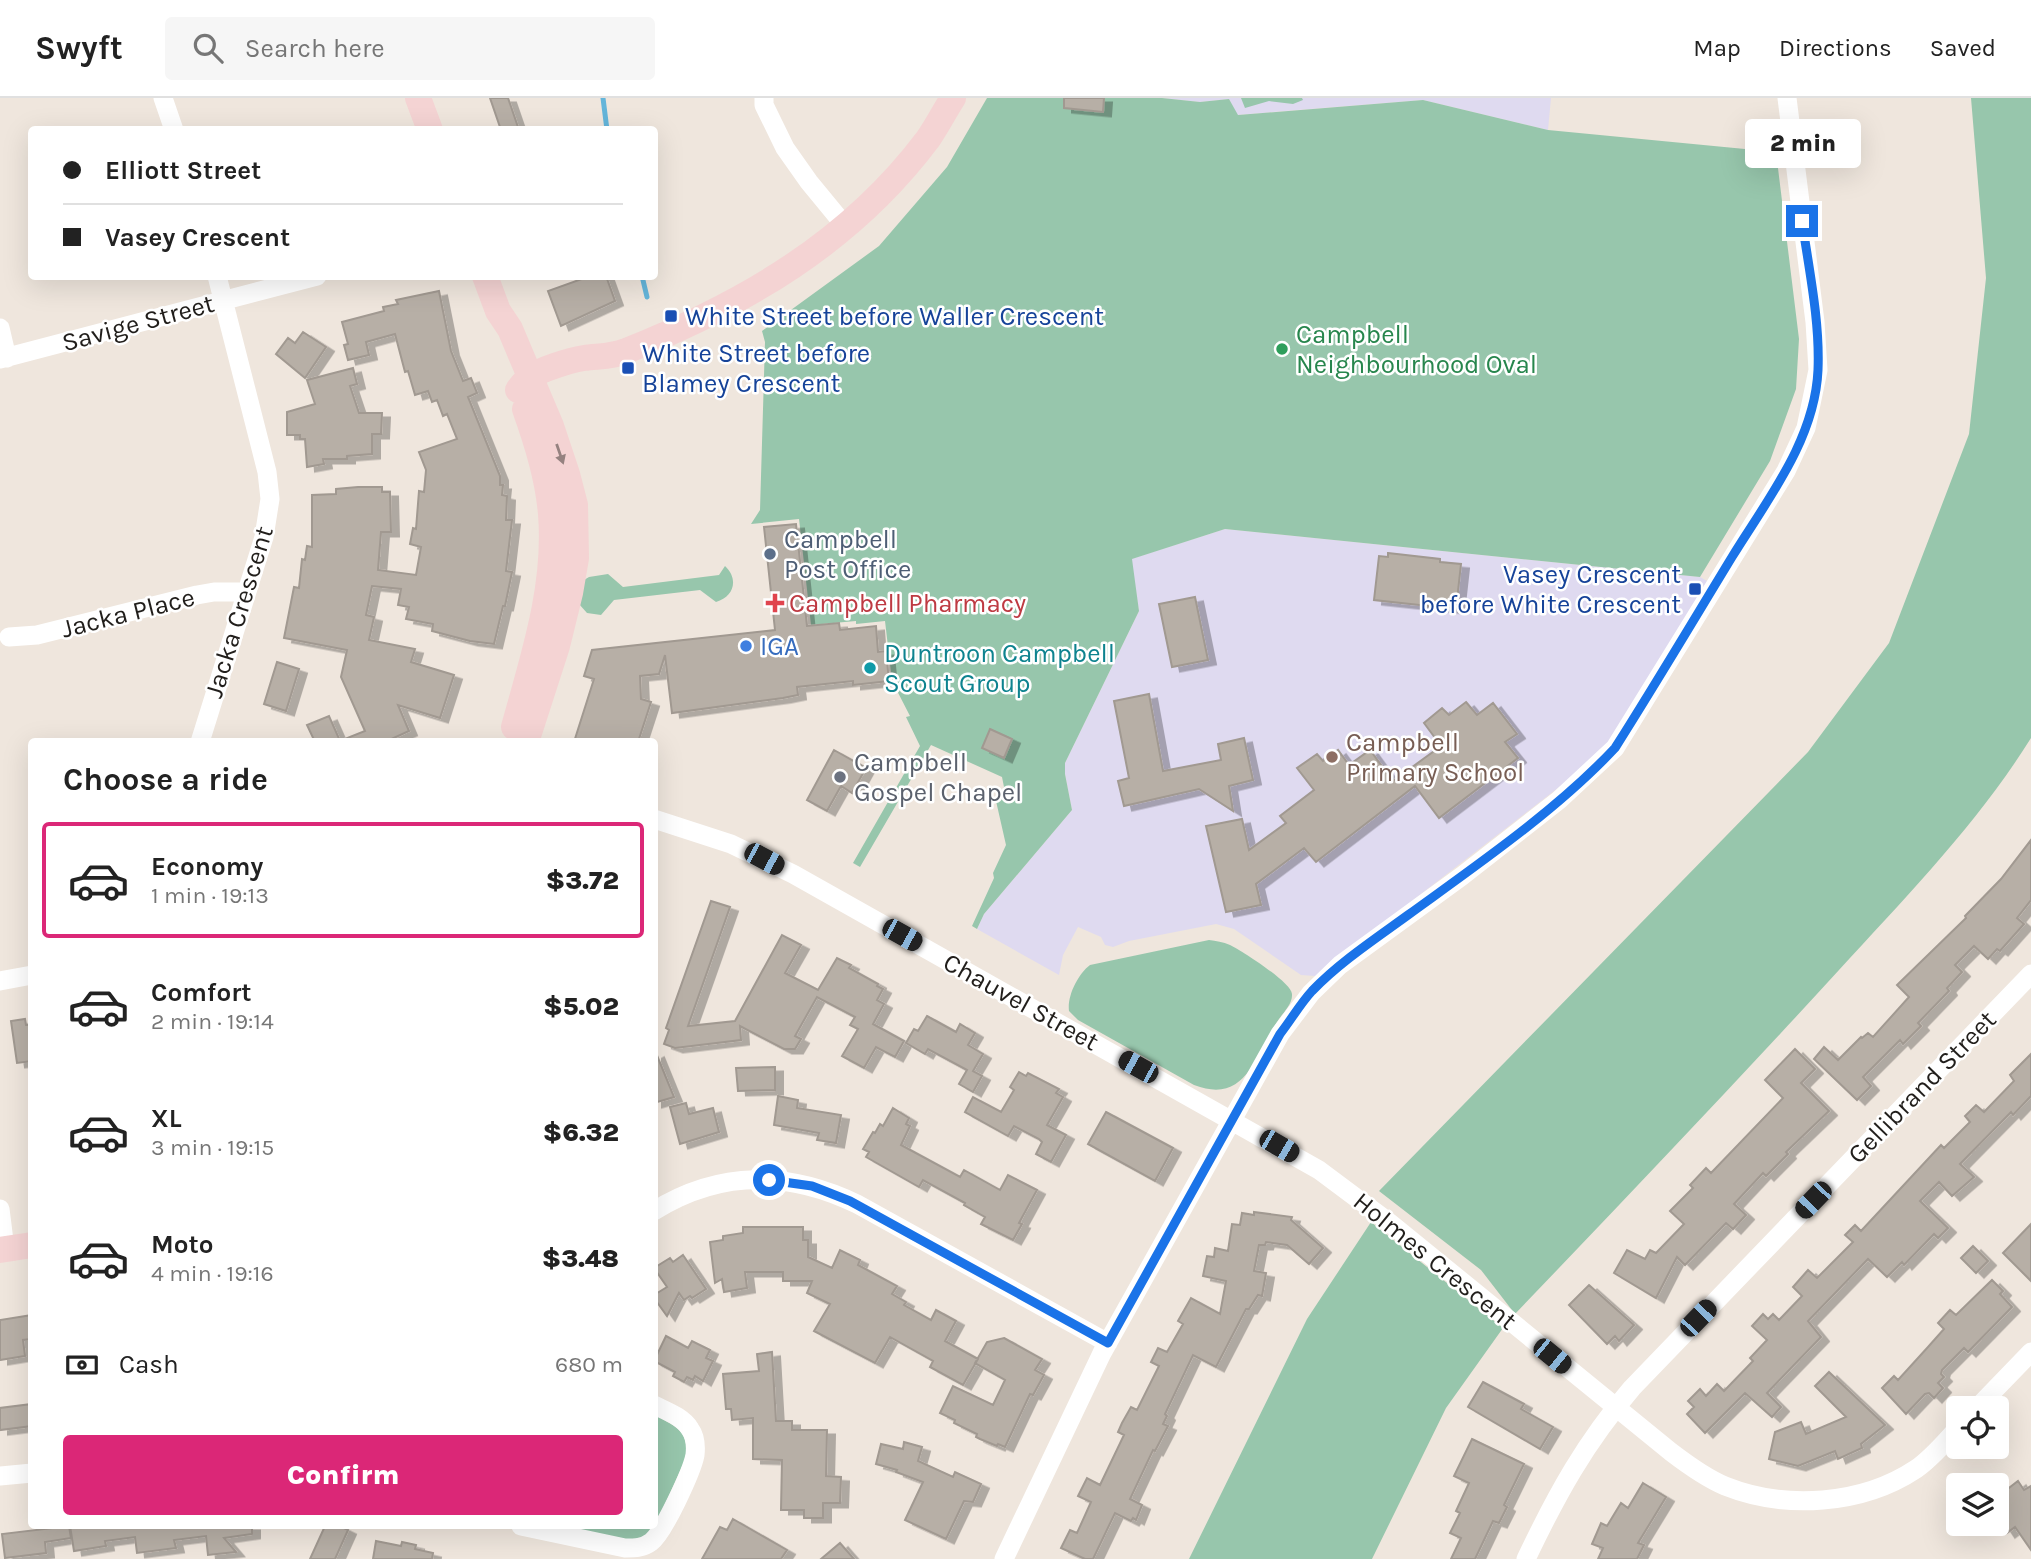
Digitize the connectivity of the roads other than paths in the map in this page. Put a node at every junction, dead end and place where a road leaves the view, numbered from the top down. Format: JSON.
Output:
{"nodes":[{"id":1,"x":163,"y":98,"type":"edge"},
{"id":2,"x":418,"y":98,"type":"edge"},
{"id":3,"x":764,"y":98,"type":"edge"},
{"id":4,"x":953,"y":98,"type":"edge"},
{"id":5,"x":1787,"y":98,"type":"edge"},
{"id":6,"x":173,"y":126,"type":"edge"},
{"id":7,"x":428,"y":126,"type":"edge"},
{"id":8,"x":846,"y":227,"type":"junction"},
{"id":9,"x":217,"y":280,"type":"edge"},
{"id":10,"x":302,"y":280,"type":"edge"},
{"id":11,"x":487,"y":280,"type":"edge"},
{"id":12,"x":223,"y":301,"type":"junction"},
{"id":13,"x":0,"y":328,"type":"edge"},
{"id":14,"x":3,"y":359,"type":"edge"},
{"id":15,"x":528,"y":386,"type":"junction"},
{"id":16,"x":561,"y":495,"type":"junction"},
{"id":17,"x":575,"y":570,"type":"junction"},
{"id":18,"x":547,"y":591,"type":"junction"},
{"id":19,"x":247,"y":592,"type":"junction"},
{"id":20,"x":566,"y":612,"type":"junction"},
{"id":21,"x":9,"y":637,"type":"dead end"},
{"id":22,"x":541,"y":663,"type":"junction"},
{"id":23,"x":201,"y":738,"type":"edge"},
{"id":24,"x":511,"y":738,"type":"edge"},
{"id":25,"x":527,"y":738,"type":"edge"},
{"id":26,"x":658,"y":820,"type":"edge"},
{"id":27,"x":2031,"y":974,"type":"edge"},
{"id":28,"x":28,"y":976,"type":"edge"},
{"id":29,"x":0,"y":981,"type":"edge"},
{"id":30,"x":1233,"y":1120,"type":"junction"},
{"id":31,"x":0,"y":1209,"type":"edge"},
{"id":32,"x":658,"y":1209,"type":"edge"},
{"id":33,"x":28,"y":1246,"type":"edge"},
{"id":34,"x":3,"y":1249,"type":"edge"},
{"id":35,"x":1108,"y":1343,"type":"junction"},
{"id":36,"x":2031,"y":1352,"type":"edge"},
{"id":37,"x":1989,"y":1396,"type":"edge"},
{"id":38,"x":658,"y":1407,"type":"edge"},
{"id":39,"x":1616,"y":1407,"type":"junction"},
{"id":40,"x":1946,"y":1440,"type":"edge"},
{"id":41,"x":28,"y":1472,"type":"edge"},
{"id":42,"x":0,"y":1476,"type":"edge"},
{"id":43,"x":536,"y":1529,"type":"edge"},
{"id":44,"x":1004,"y":1559,"type":"edge"},
{"id":45,"x":1526,"y":1559,"type":"edge"}],
"edges":[{"from":1,"to":6,"type":"street"},
{"from":2,"to":7,"type":"street"},
{"from":3,"to":8,"type":"street"},
{"from":4,"to":8,"type":"street"},
{"from":5,"to":30,"type":"street"},
{"from":8,"to":15,"type":"street"},
{"from":9,"to":12,"type":"street","name":"Jacka Crescent"},
{"from":10,"to":12,"type":"street","name":"Savige Street"},
{"from":11,"to":15,"type":"street"},
{"from":12,"to":14,"type":"street","name":"Savige Street"},
{"from":12,"to":19,"type":"street","name":"Jacka Crescent"},
{"from":13,"to":14,"type":"street"},
{"from":15,"to":16,"type":"street"},
{"from":16,"to":17,"type":"street"},
{"from":16,"to":18,"type":"street"},
{"from":17,"to":18,"type":"street"},
{"from":17,"to":20,"type":"street"},
{"from":18,"to":20,"type":"street"},
{"from":18,"to":22,"type":"street"},
{"from":19,"to":21,"type":"street","name":"Jacka Place"},
{"from":19,"to":23,"type":"street","name":"Jacka Crescent"},
{"from":20,"to":22,"type":"street"},
{"from":22,"to":24,"type":"street"},
{"from":22,"to":25,"type":"street"},
{"from":26,"to":30,"type":"street","name":"Chauvel Street"},
{"from":27,"to":39,"type":"street","name":"Gellibrand Street"},
{"from":28,"to":29,"type":"street"},
{"from":30,"to":35,"type":"street"},
{"from":30,"to":39,"type":"street","name":"Holmes Crescent"},
{"from":31,"to":34,"type":"street"},
{"from":32,"to":35,"type":"street"},
{"from":33,"to":34,"type":"street"},
{"from":35,"to":44,"type":"street"},
{"from":36,"to":37,"type":"street"},
{"from":38,"to":43,"type":"street"},
{"from":39,"to":40,"type":"street","name":"Holmes Crescent"},
{"from":39,"to":45,"type":"street","name":"Gellibrand Street"},
{"from":41,"to":42,"type":"street"}]}
